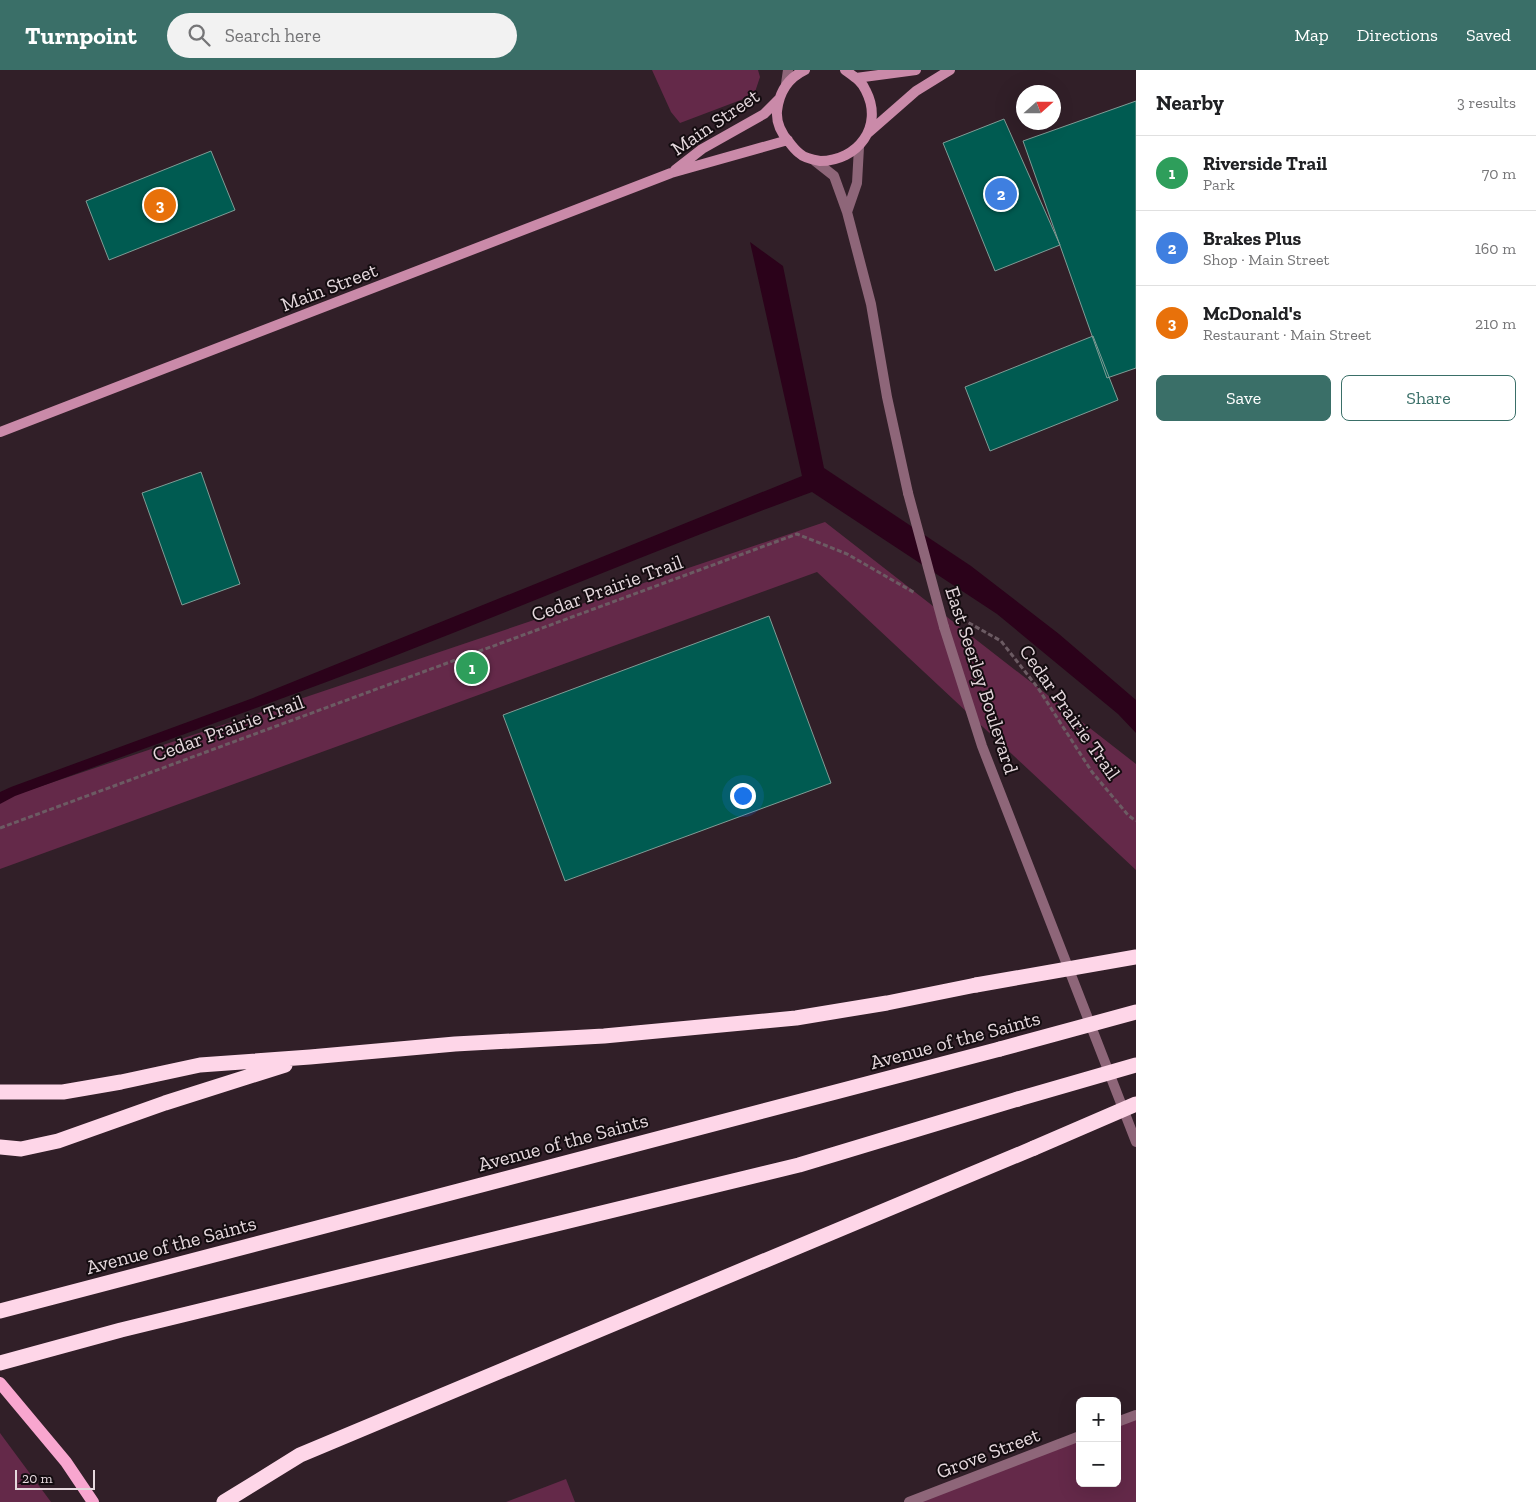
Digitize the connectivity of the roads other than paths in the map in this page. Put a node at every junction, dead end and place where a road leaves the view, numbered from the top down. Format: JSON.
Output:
{"nodes":[{"id":1,"x":788,"y":70,"type":"edge"},
{"id":2,"x":805,"y":70,"type":"edge"},
{"id":3,"x":845,"y":70,"type":"edge"},
{"id":4,"x":916,"y":70,"type":"edge"},
{"id":5,"x":950,"y":70,"type":"edge"},
{"id":6,"x":856,"y":78,"type":"junction"},
{"id":7,"x":786,"y":84,"type":"junction"},
{"id":8,"x":778,"y":99,"type":"junction"},
{"id":9,"x":868,"y":134,"type":"junction"},
{"id":10,"x":788,"y":140,"type":"junction"},
{"id":11,"x":859,"y":147,"type":"junction"},
{"id":12,"x":815,"y":160,"type":"junction"},
{"id":13,"x":671,"y":174,"type":"junction"},
{"id":14,"x":848,"y":212,"type":"junction"},
{"id":15,"x":0,"y":432,"type":"edge"},
{"id":16,"x":1136,"y":958,"type":"edge"},
{"id":17,"x":1136,"y":1012,"type":"edge"},
{"id":18,"x":310,"y":1057,"type":"junction"},
{"id":19,"x":1136,"y":1065,"type":"edge"},
{"id":20,"x":0,"y":1092,"type":"edge"},
{"id":21,"x":1136,"y":1104,"type":"edge"},
{"id":22,"x":1136,"y":1142,"type":"edge"},
{"id":23,"x":0,"y":1147,"type":"edge"},
{"id":24,"x":0,"y":1311,"type":"edge"},
{"id":25,"x":0,"y":1363,"type":"edge"},
{"id":26,"x":0,"y":1384,"type":"edge"},
{"id":27,"x":1136,"y":1415,"type":"edge"},
{"id":28,"x":1121,"y":1421,"type":"edge"},
{"id":29,"x":1076,"y":1438,"type":"edge"},
{"id":30,"x":93,"y":1502,"type":"edge"},
{"id":31,"x":224,"y":1502,"type":"edge"},
{"id":32,"x":909,"y":1502,"type":"edge"}],
"edges":[{"from":1,"to":7,"type":"street"},
{"from":2,"to":7,"type":"main road"},
{"from":3,"to":6,"type":"main road"},
{"from":4,"to":6,"type":"main road"},
{"from":5,"to":9,"type":"main road"},
{"from":6,"to":9,"type":"main road"},
{"from":7,"to":8,"type":"main road"},
{"from":8,"to":10,"type":"main road"},
{"from":8,"to":13,"type":"main road","name":"Main Street"},
{"from":9,"to":11,"type":"main road"},
{"from":10,"to":12,"type":"main road"},
{"from":10,"to":13,"type":"main road","name":"Main Street"},
{"from":11,"to":12,"type":"main road"},
{"from":11,"to":14,"type":"street"},
{"from":12,"to":14,"type":"street","name":"East Seerley Boulevard"},
{"from":13,"to":15,"type":"main road","name":"Main Street"},
{"from":14,"to":22,"type":"street","name":"East Seerley Boulevard","bridge":true},
{"from":16,"to":18,"type":"highway","bridge":true},
{"from":17,"to":24,"type":"highway","name":"Avenue of the Saints","bridge":true},
{"from":18,"to":20,"type":"highway"},
{"from":18,"to":23,"type":"highway"},
{"from":19,"to":25,"type":"highway","bridge":true},
{"from":21,"to":31,"type":"highway","bridge":true},
{"from":26,"to":30,"type":"main road"},
{"from":27,"to":28,"type":"street"},
{"from":29,"to":32,"type":"street","name":"Grove Street"}]}
